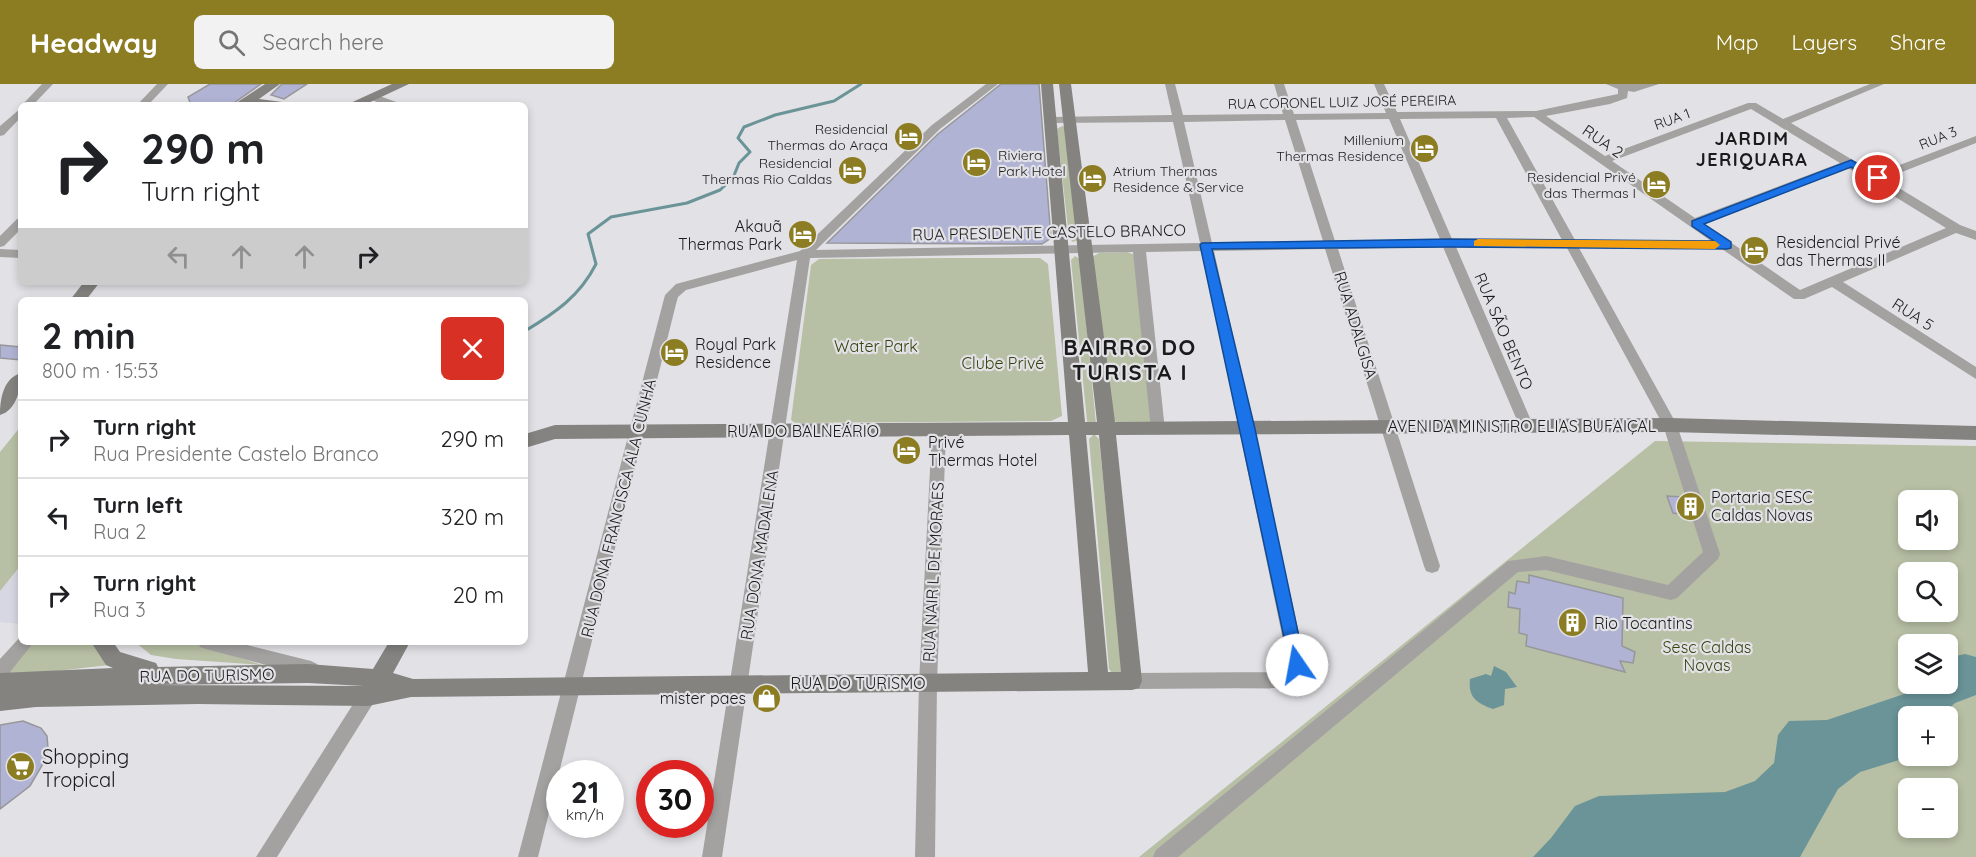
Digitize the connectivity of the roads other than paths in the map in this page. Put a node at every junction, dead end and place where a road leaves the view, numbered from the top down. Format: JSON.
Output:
{"nodes":[{"id":1,"x":48,"y":84,"type":"edge"},
{"id":2,"x":163,"y":84,"type":"edge"},
{"id":3,"x":274,"y":84,"type":"edge"},
{"id":4,"x":404,"y":84,"type":"edge"},
{"id":5,"x":993,"y":84,"type":"edge"},
{"id":6,"x":1047,"y":84,"type":"edge"},
{"id":7,"x":1065,"y":84,"type":"edge"},
{"id":8,"x":1170,"y":84,"type":"edge"},
{"id":9,"x":1279,"y":84,"type":"edge"},
{"id":10,"x":1379,"y":84,"type":"edge"},
{"id":11,"x":1611,"y":84,"type":"edge"},
{"id":12,"x":1654,"y":84,"type":"edge"},
{"id":13,"x":1879,"y":84,"type":"edge"},
{"id":14,"x":1623,"y":88,"type":"junction"},
{"id":15,"x":374,"y":97,"type":"junction"},
{"id":16,"x":30,"y":102,"type":"edge"},
{"id":17,"x":145,"y":102,"type":"edge"},
{"id":18,"x":245,"y":102,"type":"edge"},
{"id":19,"x":361,"y":102,"type":"edge"},
{"id":20,"x":387,"y":102,"type":"edge"},
{"id":21,"x":1536,"y":114,"type":"junction"},
{"id":22,"x":1394,"y":116,"type":"junction"},
{"id":23,"x":1500,"y":116,"type":"junction"},
{"id":24,"x":1290,"y":118,"type":"junction"},
{"id":25,"x":1179,"y":119,"type":"junction"},
{"id":26,"x":1052,"y":120,"type":"junction"},
{"id":27,"x":1070,"y":120,"type":"junction"},
{"id":28,"x":10,"y":122,"type":"edge"},
{"id":29,"x":1782,"y":123,"type":"junction"},
{"id":30,"x":0,"y":133,"type":"edge"},
{"id":31,"x":1976,"y":139,"type":"edge"},
{"id":32,"x":1603,"y":161,"type":"junction"},
{"id":33,"x":1851,"y":163,"type":"junction"},
{"id":34,"x":1878,"y":178,"type":"junction"},
{"id":35,"x":1695,"y":223,"type":"junction"},
{"id":36,"x":18,"y":225,"type":"edge"},
{"id":37,"x":1956,"y":228,"type":"junction"},
{"id":38,"x":1976,"y":236,"type":"edge"},
{"id":39,"x":0,"y":243,"type":"edge"},
{"id":40,"x":1449,"y":243,"type":"junction"},
{"id":41,"x":1571,"y":244,"type":"junction"},
{"id":42,"x":1206,"y":245,"type":"junction"},
{"id":43,"x":1331,"y":245,"type":"junction"},
{"id":44,"x":1727,"y":245,"type":"junction"},
{"id":45,"x":1085,"y":248,"type":"junction"},
{"id":46,"x":1139,"y":248,"type":"junction"},
{"id":47,"x":1062,"y":249,"type":"junction"},
{"id":48,"x":0,"y":253,"type":"edge"},
{"id":49,"x":18,"y":254,"type":"edge"},
{"id":50,"x":804,"y":254,"type":"junction"},
{"id":51,"x":1833,"y":281,"type":"junction"},
{"id":52,"x":90,"y":285,"type":"edge"},
{"id":53,"x":80,"y":297,"type":"edge"},
{"id":54,"x":1976,"y":374,"type":"edge"},
{"id":55,"x":18,"y":384,"type":"edge"},
{"id":56,"x":0,"y":409,"type":"edge"},
{"id":57,"x":1670,"y":425,"type":"junction"},
{"id":58,"x":1526,"y":426,"type":"junction"},
{"id":59,"x":1387,"y":428,"type":"junction"},
{"id":60,"x":1248,"y":429,"type":"junction"},
{"id":61,"x":780,"y":430,"type":"junction"},
{"id":62,"x":1077,"y":430,"type":"junction"},
{"id":63,"x":1158,"y":430,"type":"junction"},
{"id":64,"x":638,"y":431,"type":"junction"},
{"id":65,"x":939,"y":431,"type":"junction"},
{"id":66,"x":1107,"y":431,"type":"junction"},
{"id":67,"x":1973,"y":433,"type":"edge"},
{"id":68,"x":528,"y":440,"type":"edge"},
{"id":69,"x":1432,"y":566,"type":"dead end"},
{"id":70,"x":22,"y":645,"type":"edge"},
{"id":71,"x":103,"y":645,"type":"edge"},
{"id":72,"x":217,"y":645,"type":"edge"},
{"id":73,"x":398,"y":645,"type":"edge"},
{"id":74,"x":0,"y":672,"type":"edge"},
{"id":75,"x":328,"y":674,"type":"junction"},
{"id":76,"x":174,"y":675,"type":"junction"},
{"id":77,"x":380,"y":678,"type":"junction"},
{"id":78,"x":1132,"y":681,"type":"junction"},
{"id":79,"x":0,"y":682,"type":"edge"},
{"id":80,"x":1099,"y":682,"type":"junction"},
{"id":81,"x":928,"y":683,"type":"junction"},
{"id":82,"x":738,"y":684,"type":"junction"},
{"id":83,"x":411,"y":687,"type":"junction"},
{"id":84,"x":572,"y":687,"type":"junction"},
{"id":85,"x":368,"y":696,"type":"junction"},
{"id":86,"x":0,"y":701,"type":"edge"},
{"id":87,"x":266,"y":857,"type":"edge"},
{"id":88,"x":528,"y":857,"type":"edge"},
{"id":89,"x":712,"y":857,"type":"edge"},
{"id":90,"x":925,"y":857,"type":"edge"},
{"id":91,"x":1163,"y":857,"type":"edge"}],
"edges":[{"from":1,"to":16,"type":"street"},
{"from":2,"to":17,"type":"street"},
{"from":3,"to":18,"type":"main road"},
{"from":4,"to":15,"type":"main road"},
{"from":5,"to":50,"type":"street"},
{"from":6,"to":26,"type":"main road"},
{"from":7,"to":27,"type":"main road"},
{"from":8,"to":25,"type":"street"},
{"from":9,"to":24,"type":"street","name":"RUA ADALGISA"},
{"from":10,"to":22,"type":"street","name":"RUA SÃO BENTO"},
{"from":11,"to":14,"type":"street"},
{"from":12,"to":14,"type":"street"},
{"from":13,"to":29,"type":"street"},
{"from":14,"to":21,"type":"street","name":"RUA CORONEL LUIZ JOSÉ PEREIRA"},
{"from":15,"to":19,"type":"main road"},
{"from":15,"to":20,"type":"street"},
{"from":21,"to":23,"type":"street","name":"RUA CORONEL LUIZ JOSÉ PEREIRA"},
{"from":21,"to":32,"type":"street","name":"RUA 2"},
{"from":22,"to":23,"type":"street","name":"RUA CORONEL LUIZ JOSÉ PEREIRA"},
{"from":22,"to":24,"type":"street","name":"RUA CORONEL LUIZ JOSÉ PEREIRA"},
{"from":22,"to":40,"type":"street","name":"RUA SÃO BENTO"},
{"from":23,"to":41,"type":"street"},
{"from":24,"to":25,"type":"street","name":"RUA CORONEL LUIZ JOSÉ PEREIRA"},
{"from":24,"to":43,"type":"street","name":"RUA ADALGISA"},
{"from":25,"to":27,"type":"street","name":"RUA CORONEL LUIZ JOSÉ PEREIRA"},
{"from":25,"to":42,"type":"street"},
{"from":26,"to":27,"type":"street","name":"RUA CORONEL LUIZ JOSÉ PEREIRA"},
{"from":26,"to":47,"type":"main road"},
{"from":27,"to":45,"type":"main road"},
{"from":28,"to":30,"type":"street"},
{"from":29,"to":32,"type":"street","name":"RUA 1"},
{"from":29,"to":33,"type":"street"},
{"from":31,"to":34,"type":"street","name":"RUA 3"},
{"from":32,"to":35,"type":"street","name":"RUA 2"},
{"from":33,"to":34,"type":"street"},
{"from":33,"to":35,"type":"street"},
{"from":34,"to":37,"type":"street"},
{"from":35,"to":44,"type":"street","name":"RUA 2"},
{"from":36,"to":39,"type":"street"},
{"from":37,"to":38,"type":"street"},
{"from":37,"to":51,"type":"street"},
{"from":40,"to":41,"type":"street","name":"RUA PRESIDENTE CASTELO BRANCO"},
{"from":40,"to":43,"type":"street","name":"RUA PRESIDENTE CASTELO BRANCO"},
{"from":40,"to":58,"type":"street","name":"RUA SÃO BENTO"},
{"from":41,"to":44,"type":"street","name":"RUA PRESIDENTE CASTELO BRANCO"},
{"from":41,"to":57,"type":"street"},
{"from":42,"to":43,"type":"street","name":"RUA PRESIDENTE CASTELO BRANCO"},
{"from":42,"to":46,"type":"street","name":"RUA PRESIDENTE CASTELO BRANCO"},
{"from":42,"to":60,"type":"street"},
{"from":43,"to":59,"type":"street","name":"RUA ADALGISA"},
{"from":44,"to":51,"type":"street","name":"RUA 2"},
{"from":45,"to":46,"type":"street","name":"RUA PRESIDENTE CASTELO BRANCO"},
{"from":45,"to":47,"type":"street","name":"RUA PRESIDENTE CASTELO BRANCO"},
{"from":45,"to":66,"type":"main road"},
{"from":46,"to":63,"type":"street"},
{"from":47,"to":50,"type":"street","name":"RUA PRESIDENTE CASTELO BRANCO"},
{"from":47,"to":62,"type":"main road"},
{"from":48,"to":49,"type":"street"},
{"from":50,"to":61,"type":"street","name":"RUA DONA MADALENA"},
{"from":50,"to":64,"type":"street","name":"RUA DONA FRANCISCA ALA CUNHA"},
{"from":51,"to":54,"type":"street","name":"RUA 5"},
{"from":52,"to":53,"type":"main road"},
{"from":55,"to":56,"type":"main road"},
{"from":57,"to":58,"type":"main road","name":"AVENIDA MINISTRO ELIAS BUFAIÇAL"},
{"from":57,"to":67,"type":"main road","name":"AVENIDA MINISTRO ELIAS BUFAIÇAL"},
{"from":57,"to":91,"type":"street"},
{"from":58,"to":59,"type":"main road","name":"AVENIDA MINISTRO ELIAS BUFAIÇAL"},
{"from":59,"to":60,"type":"main road","name":"AVENIDA MINISTRO ELIAS BUFAIÇAL"},
{"from":59,"to":69,"type":"street","name":"RUA ADALGISA"},
{"from":60,"to":63,"type":"main road","name":"AVENIDA MINISTRO ELIAS BUFAIÇAL"},
{"from":60,"to":78,"type":"street","name":"RUA DO TURISMO"},
{"from":61,"to":64,"type":"main road","name":"RUA DO BALNEÁRIO"},
{"from":61,"to":65,"type":"main road","name":"RUA DO BALNEÁRIO"},
{"from":61,"to":82,"type":"street","name":"RUA DONA MADALENA"},
{"from":62,"to":65,"type":"main road","name":"RUA DO BALNEÁRIO"},
{"from":62,"to":66,"type":"main road","name":"AVENIDA MINISTRO ELIAS BUFAIÇAL"},
{"from":62,"to":80,"type":"main road"},
{"from":63,"to":66,"type":"main road","name":"AVENIDA MINISTRO ELIAS BUFAIÇAL"},
{"from":64,"to":68,"type":"main road","name":"RUA DO BALNEÁRIO"},
{"from":64,"to":84,"type":"street","name":"RUA DONA FRANCISCA ALA CUNHA"},
{"from":65,"to":81,"type":"street","name":"RUA NAIR L DE MORAES"},
{"from":66,"to":78,"type":"main road"},
{"from":70,"to":74,"type":"street"},
{"from":71,"to":76,"type":"main road"},
{"from":72,"to":75,"type":"street"},
{"from":73,"to":77,"type":"main road"},
{"from":75,"to":76,"type":"main road","name":"RUA DO TURISMO"},
{"from":75,"to":77,"type":"main road","name":"RUA DO TURISMO"},
{"from":76,"to":79,"type":"main road","name":"RUA DO TURISMO"},
{"from":77,"to":83,"type":"main road","name":"RUA DO TURISMO"},
{"from":77,"to":85,"type":"main road"},
{"from":78,"to":80,"type":"main road","name":"RUA DO TURISMO"},
{"from":80,"to":81,"type":"main road","name":"RUA DO TURISMO"},
{"from":81,"to":82,"type":"main road","name":"RUA DO TURISMO"},
{"from":81,"to":90,"type":"street","name":"RUA NAIR L DE MORAES"},
{"from":82,"to":84,"type":"main road","name":"RUA DO TURISMO"},
{"from":82,"to":89,"type":"street","name":"RUA DONA MADALENA"},
{"from":83,"to":84,"type":"main road","name":"RUA DO TURISMO"},
{"from":83,"to":85,"type":"main road","name":"RUA DO TURISMO"},
{"from":84,"to":88,"type":"street","name":"RUA DONA FRANCISCA ALA CUNHA"},
{"from":85,"to":86,"type":"main road","name":"RUA DO TURISMO"},
{"from":85,"to":87,"type":"street"}]}
